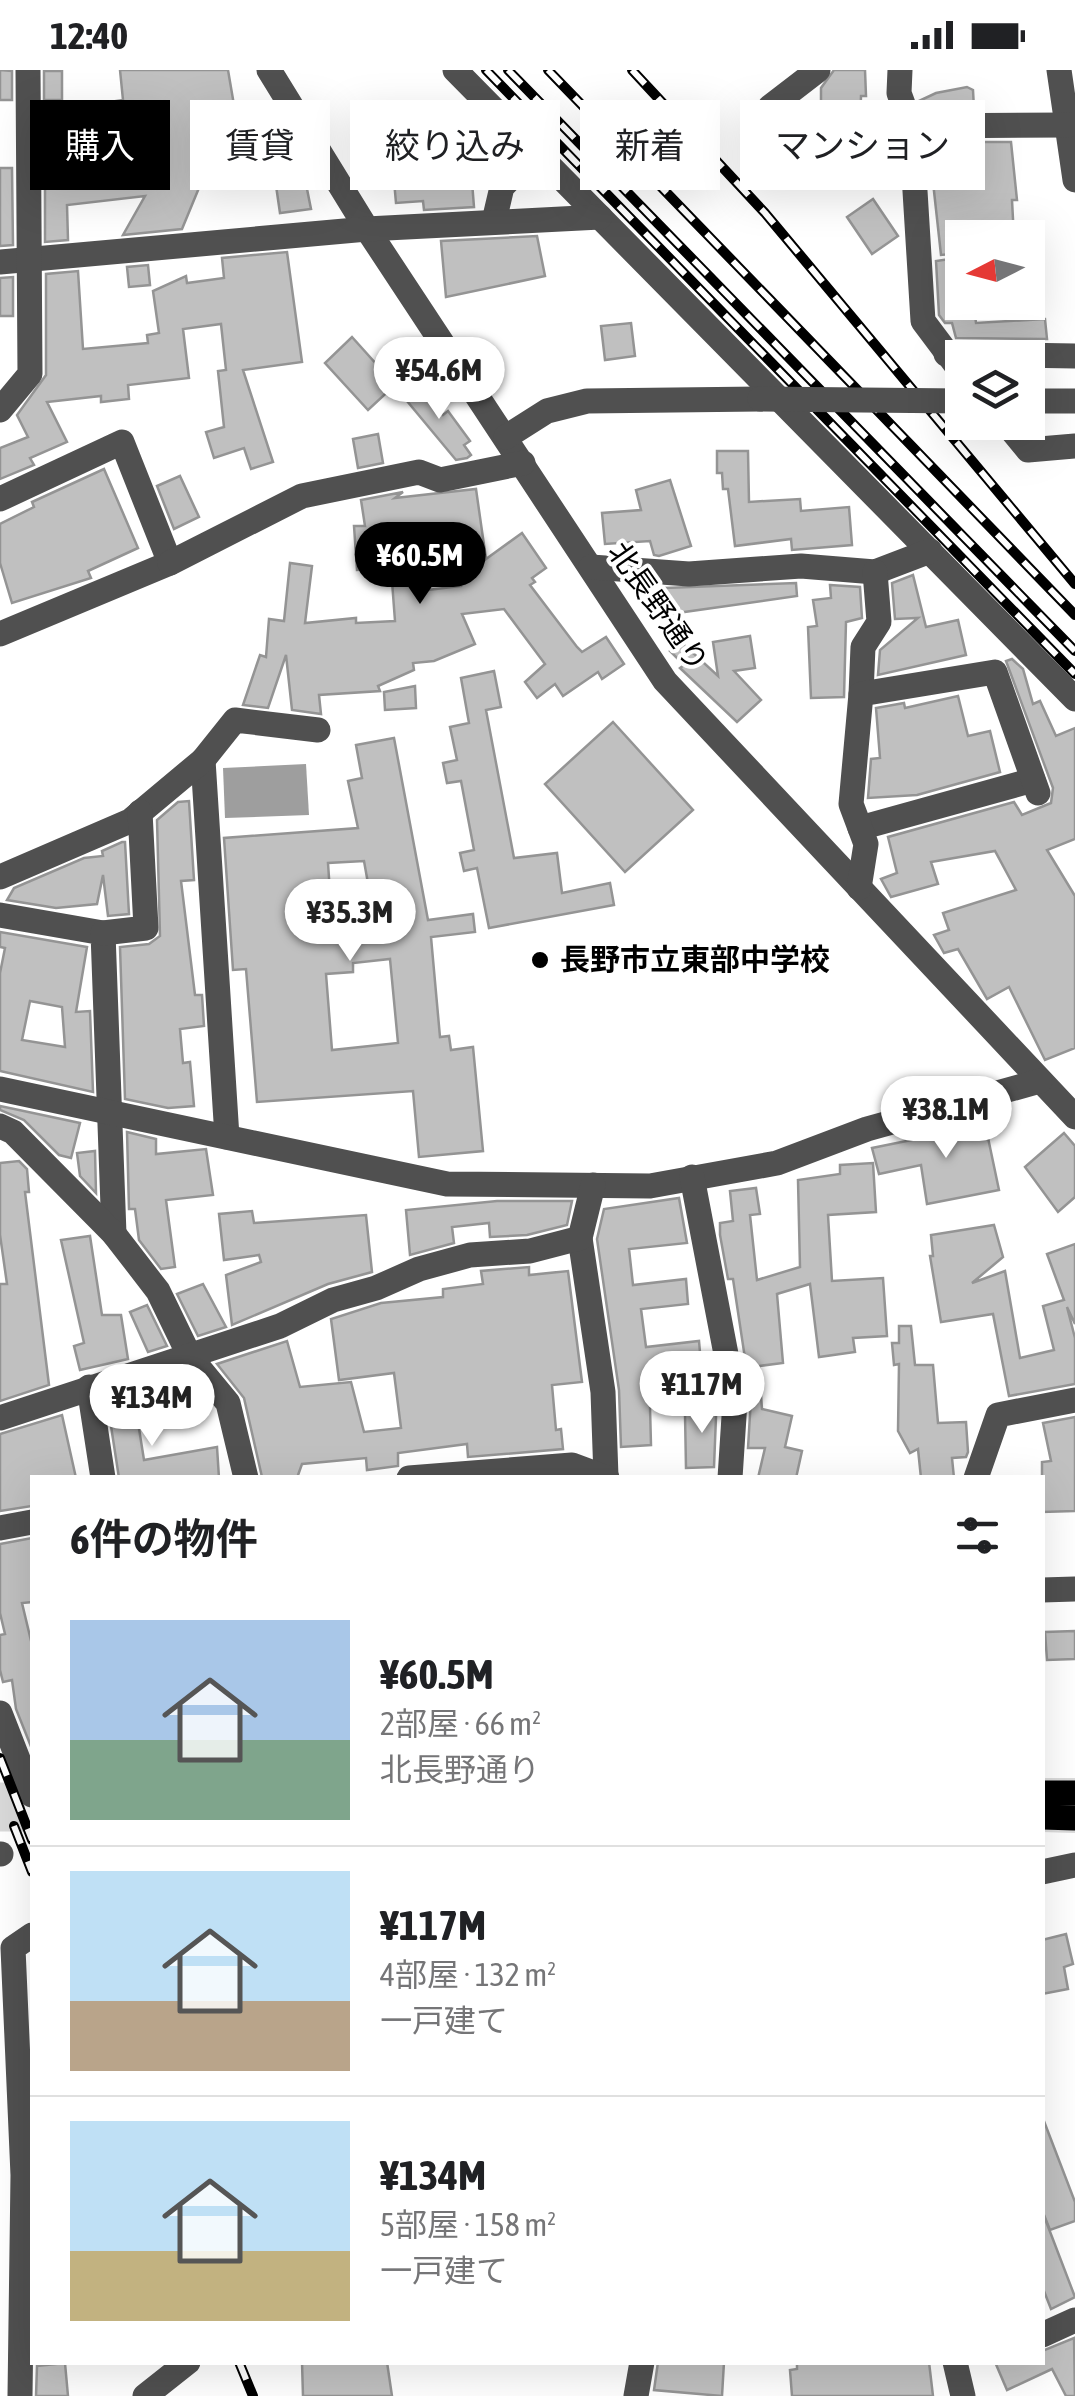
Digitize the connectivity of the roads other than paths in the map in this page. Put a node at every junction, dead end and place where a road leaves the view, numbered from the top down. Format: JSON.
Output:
{"nodes":[{"id":1,"x":28,"y":70,"type":"edge"},
{"id":2,"x":269,"y":70,"type":"edge"},
{"id":3,"x":455,"y":70,"type":"edge"},
{"id":4,"x":818,"y":70,"type":"edge"},
{"id":5,"x":900,"y":70,"type":"edge"},
{"id":6,"x":1059,"y":70,"type":"edge"},
{"id":7,"x":779,"y":100,"type":"edge"},
{"id":8,"x":902,"y":100,"type":"edge"},
{"id":9,"x":1070,"y":125,"type":"junction"},
{"id":10,"x":985,"y":126,"type":"edge"},
{"id":11,"x":1075,"y":180,"type":"edge"},
{"id":12,"x":501,"y":190,"type":"edge"},
{"id":13,"x":915,"y":190,"type":"edge"},
{"id":14,"x":600,"y":218,"type":"junction"},
{"id":15,"x":494,"y":221,"type":"junction"},
{"id":16,"x":368,"y":230,"type":"junction"},
{"id":17,"x":26,"y":258,"type":"junction"},
{"id":18,"x":0,"y":262,"type":"edge"},
{"id":19,"x":945,"y":352,"type":"edge"},
{"id":20,"x":1075,"y":356,"type":"edge"},
{"id":21,"x":1045,"y":358,"type":"edge"},
{"id":22,"x":945,"y":400,"type":"edge"},
{"id":23,"x":1045,"y":401,"type":"edge"},
{"id":24,"x":1075,"y":401,"type":"edge"},
{"id":25,"x":0,"y":410,"type":"edge"},
{"id":26,"x":506,"y":437,"type":"junction"},
{"id":27,"x":1019,"y":440,"type":"edge"},
{"id":28,"x":1075,"y":446,"type":"edge"},
{"id":29,"x":523,"y":463,"type":"junction"},
{"id":30,"x":0,"y":499,"type":"edge"},
{"id":31,"x":930,"y":552,"type":"junction"},
{"id":32,"x":170,"y":562,"type":"junction"},
{"id":33,"x":591,"y":567,"type":"junction"},
{"id":34,"x":875,"y":572,"type":"junction"},
{"id":35,"x":0,"y":634,"type":"edge"},
{"id":36,"x":861,"y":694,"type":"junction"},
{"id":37,"x":1075,"y":699,"type":"edge"},
{"id":38,"x":318,"y":730,"type":"dead end"},
{"id":39,"x":203,"y":760,"type":"junction"},
{"id":40,"x":140,"y":812,"type":"junction"},
{"id":41,"x":860,"y":828,"type":"junction"},
{"id":42,"x":0,"y":878,"type":"edge"},
{"id":43,"x":859,"y":888,"type":"junction"},
{"id":44,"x":0,"y":915,"type":"edge"},
{"id":45,"x":103,"y":933,"type":"junction"},
{"id":46,"x":1040,"y":1081,"type":"junction"},
{"id":47,"x":0,"y":1089,"type":"edge"},
{"id":48,"x":110,"y":1112,"type":"junction"},
{"id":49,"x":1075,"y":1117,"type":"edge"},
{"id":50,"x":0,"y":1126,"type":"edge"},
{"id":51,"x":227,"y":1137,"type":"junction"},
{"id":52,"x":692,"y":1177,"type":"junction"},
{"id":53,"x":593,"y":1185,"type":"junction"},
{"id":54,"x":114,"y":1234,"type":"junction"},
{"id":55,"x":580,"y":1238,"type":"junction"},
{"id":56,"x":190,"y":1358,"type":"junction"},
{"id":57,"x":89,"y":1387,"type":"junction"},
{"id":58,"x":1075,"y":1400,"type":"edge"},
{"id":59,"x":0,"y":1418,"type":"edge"},
{"id":60,"x":103,"y":1475,"type":"edge"},
{"id":61,"x":245,"y":1475,"type":"edge"},
{"id":62,"x":447,"y":1475,"type":"edge"},
{"id":63,"x":600,"y":1475,"type":"edge"},
{"id":64,"x":606,"y":1475,"type":"edge"},
{"id":65,"x":730,"y":1475,"type":"edge"},
{"id":66,"x":977,"y":1475,"type":"edge"},
{"id":67,"x":30,"y":1522,"type":"edge"},
{"id":68,"x":0,"y":1528,"type":"edge"},
{"id":69,"x":1075,"y":1589,"type":"edge"},
{"id":70,"x":1045,"y":1590,"type":"edge"},
{"id":71,"x":0,"y":1712,"type":"edge"},
{"id":72,"x":26,"y":1763,"type":"edge"},
{"id":73,"x":1045,"y":1793,"type":"edge"},
{"id":74,"x":1075,"y":1793,"type":"edge"},
{"id":75,"x":1045,"y":1817,"type":"edge"},
{"id":76,"x":1075,"y":1818,"type":"edge"},
{"id":77,"x":1075,"y":1864,"type":"edge"},
{"id":78,"x":1045,"y":1871,"type":"edge"},
{"id":79,"x":30,"y":1936,"type":"edge"},
{"id":80,"x":8,"y":2060,"type":"edge"},
{"id":81,"x":11,"y":2308,"type":"edge"},
{"id":82,"x":1075,"y":2320,"type":"edge"},
{"id":83,"x":1045,"y":2333,"type":"edge"},
{"id":84,"x":184,"y":2365,"type":"edge"},
{"id":85,"x":641,"y":2365,"type":"edge"},
{"id":86,"x":20,"y":2396,"type":"edge"},
{"id":87,"x":145,"y":2396,"type":"edge"},
{"id":88,"x":636,"y":2396,"type":"edge"}],
"edges":[{"from":1,"to":17,"type":"street"},
{"from":2,"to":16,"type":"street","name":"北長野通り"},
{"from":3,"to":14,"type":"street"},
{"from":4,"to":7,"type":"street"},
{"from":5,"to":8,"type":"street"},
{"from":6,"to":9,"type":"street"},
{"from":9,"to":10,"type":"street"},
{"from":9,"to":11,"type":"street"},
{"from":12,"to":15,"type":"street"},
{"from":13,"to":19,"type":"street"},
{"from":14,"to":15,"type":"street"},
{"from":14,"to":31,"type":"street"},
{"from":15,"to":16,"type":"street"},
{"from":16,"to":17,"type":"street"},
{"from":16,"to":26,"type":"street","name":"北長野通り"},
{"from":17,"to":18,"type":"street"},
{"from":17,"to":25,"type":"street"},
{"from":20,"to":21,"type":"street"},
{"from":22,"to":26,"type":"street","bridge":true},
{"from":23,"to":24,"type":"street"},
{"from":26,"to":29,"type":"street","name":"北長野通り"},
{"from":27,"to":28,"type":"street"},
{"from":29,"to":32,"type":"street"},
{"from":29,"to":33,"type":"street","name":"北長野通り"},
{"from":30,"to":32,"type":"street"},
{"from":31,"to":34,"type":"street"},
{"from":31,"to":37,"type":"street"},
{"from":32,"to":35,"type":"street"},
{"from":33,"to":34,"type":"street"},
{"from":33,"to":43,"type":"street","name":"北長野通り"},
{"from":34,"to":36,"type":"street"},
{"from":36,"to":41,"type":"street"},
{"from":36,"to":41,"type":"street"},
{"from":38,"to":39,"type":"street"},
{"from":39,"to":40,"type":"street"},
{"from":39,"to":51,"type":"street"},
{"from":40,"to":42,"type":"street"},
{"from":40,"to":45,"type":"street"},
{"from":41,"to":43,"type":"street"},
{"from":43,"to":46,"type":"street","name":"北長野通り"},
{"from":44,"to":45,"type":"street"},
{"from":45,"to":48,"type":"street"},
{"from":46,"to":49,"type":"street","name":"北長野通り"},
{"from":46,"to":52,"type":"street"},
{"from":47,"to":48,"type":"street"},
{"from":48,"to":51,"type":"street"},
{"from":48,"to":54,"type":"street"},
{"from":50,"to":54,"type":"street"},
{"from":51,"to":53,"type":"street"},
{"from":52,"to":53,"type":"street"},
{"from":52,"to":65,"type":"street"},
{"from":53,"to":55,"type":"street"},
{"from":54,"to":56,"type":"street"},
{"from":55,"to":56,"type":"street"},
{"from":55,"to":64,"type":"street"},
{"from":56,"to":57,"type":"street"},
{"from":56,"to":61,"type":"street"},
{"from":57,"to":59,"type":"street"},
{"from":57,"to":60,"type":"street"},
{"from":58,"to":66,"type":"street"},
{"from":62,"to":63,"type":"street"},
{"from":67,"to":68,"type":"street"},
{"from":69,"to":70,"type":"street"},
{"from":71,"to":72,"type":"street"},
{"from":73,"to":74,"type":"main road"},
{"from":75,"to":76,"type":"main road"},
{"from":77,"to":78,"type":"street"},
{"from":79,"to":80,"type":"street"},
{"from":80,"to":81,"type":"street"},
{"from":81,"to":86,"type":"street"},
{"from":82,"to":83,"type":"street"},
{"from":84,"to":87,"type":"street"},
{"from":85,"to":88,"type":"street"}]}
